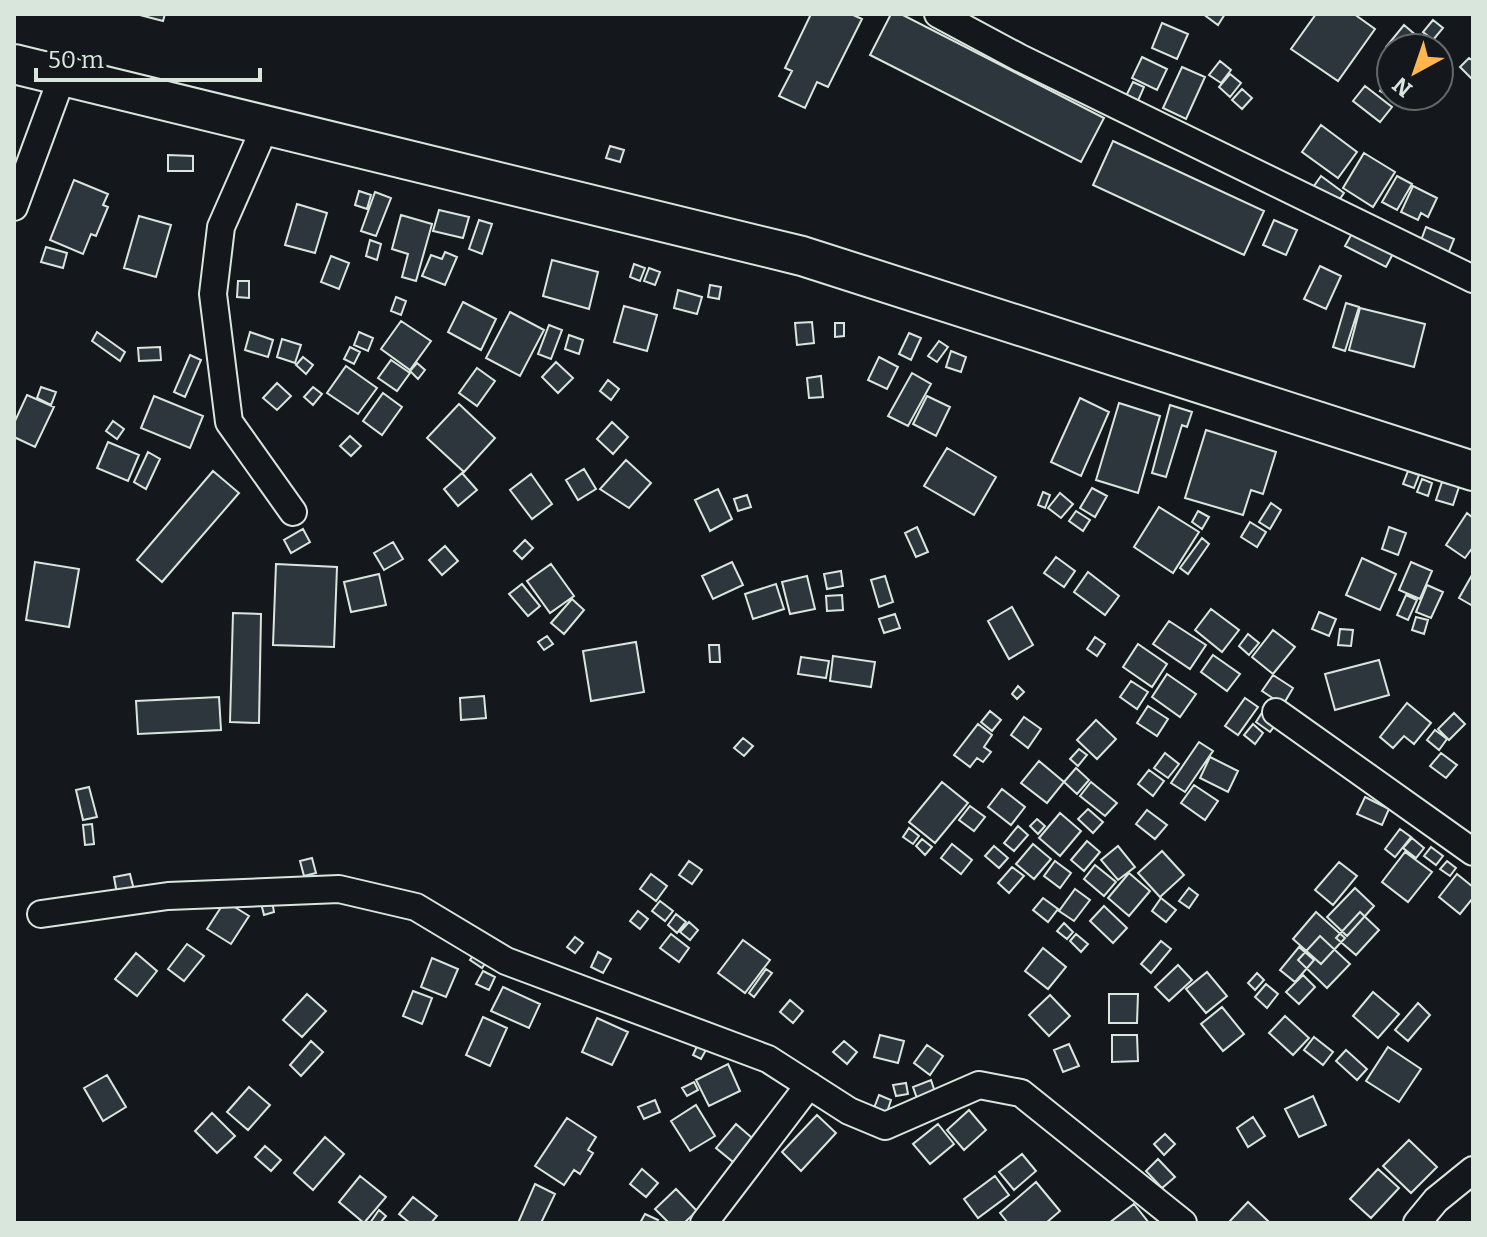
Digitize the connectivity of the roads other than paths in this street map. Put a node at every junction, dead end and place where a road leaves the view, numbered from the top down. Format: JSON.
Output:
{"nodes":[{"id":1,"x":938,"y":14,"type":"edge"},
{"id":2,"x":14,"y":64,"type":"edge"},
{"id":3,"x":62,"y":77,"type":"junction"},
{"id":4,"x":265,"y":127,"type":"junction"},
{"id":5,"x":14,"y":207,"type":"edge"},
{"id":6,"x":1473,"y":279,"type":"edge"},
{"id":7,"x":1473,"y":471,"type":"edge"},
{"id":8,"x":293,"y":512,"type":"dead end"},
{"id":9,"x":1276,"y":712,"type":"dead end"},
{"id":10,"x":1473,"y":852,"type":"edge"},
{"id":11,"x":41,"y":914,"type":"dead end"},
{"id":12,"x":809,"y":1085,"type":"junction"},
{"id":13,"x":1473,"y":1170,"type":"edge"},
{"id":14,"x":704,"y":1223,"type":"edge"},
{"id":15,"x":1183,"y":1223,"type":"edge"},
{"id":16,"x":1417,"y":1223,"type":"edge"}],
"edges":[{"from":1,"to":6,"type":"street"},
{"from":2,"to":3,"type":"main road"},
{"from":3,"to":4,"type":"main road"},
{"from":3,"to":5,"type":"street"},
{"from":4,"to":7,"type":"main road"},
{"from":4,"to":8,"type":"street"},
{"from":9,"to":10,"type":"street"},
{"from":11,"to":12,"type":"street"},
{"from":12,"to":14,"type":"street"},
{"from":12,"to":15,"type":"street"},
{"from":13,"to":16,"type":"street"}]}
